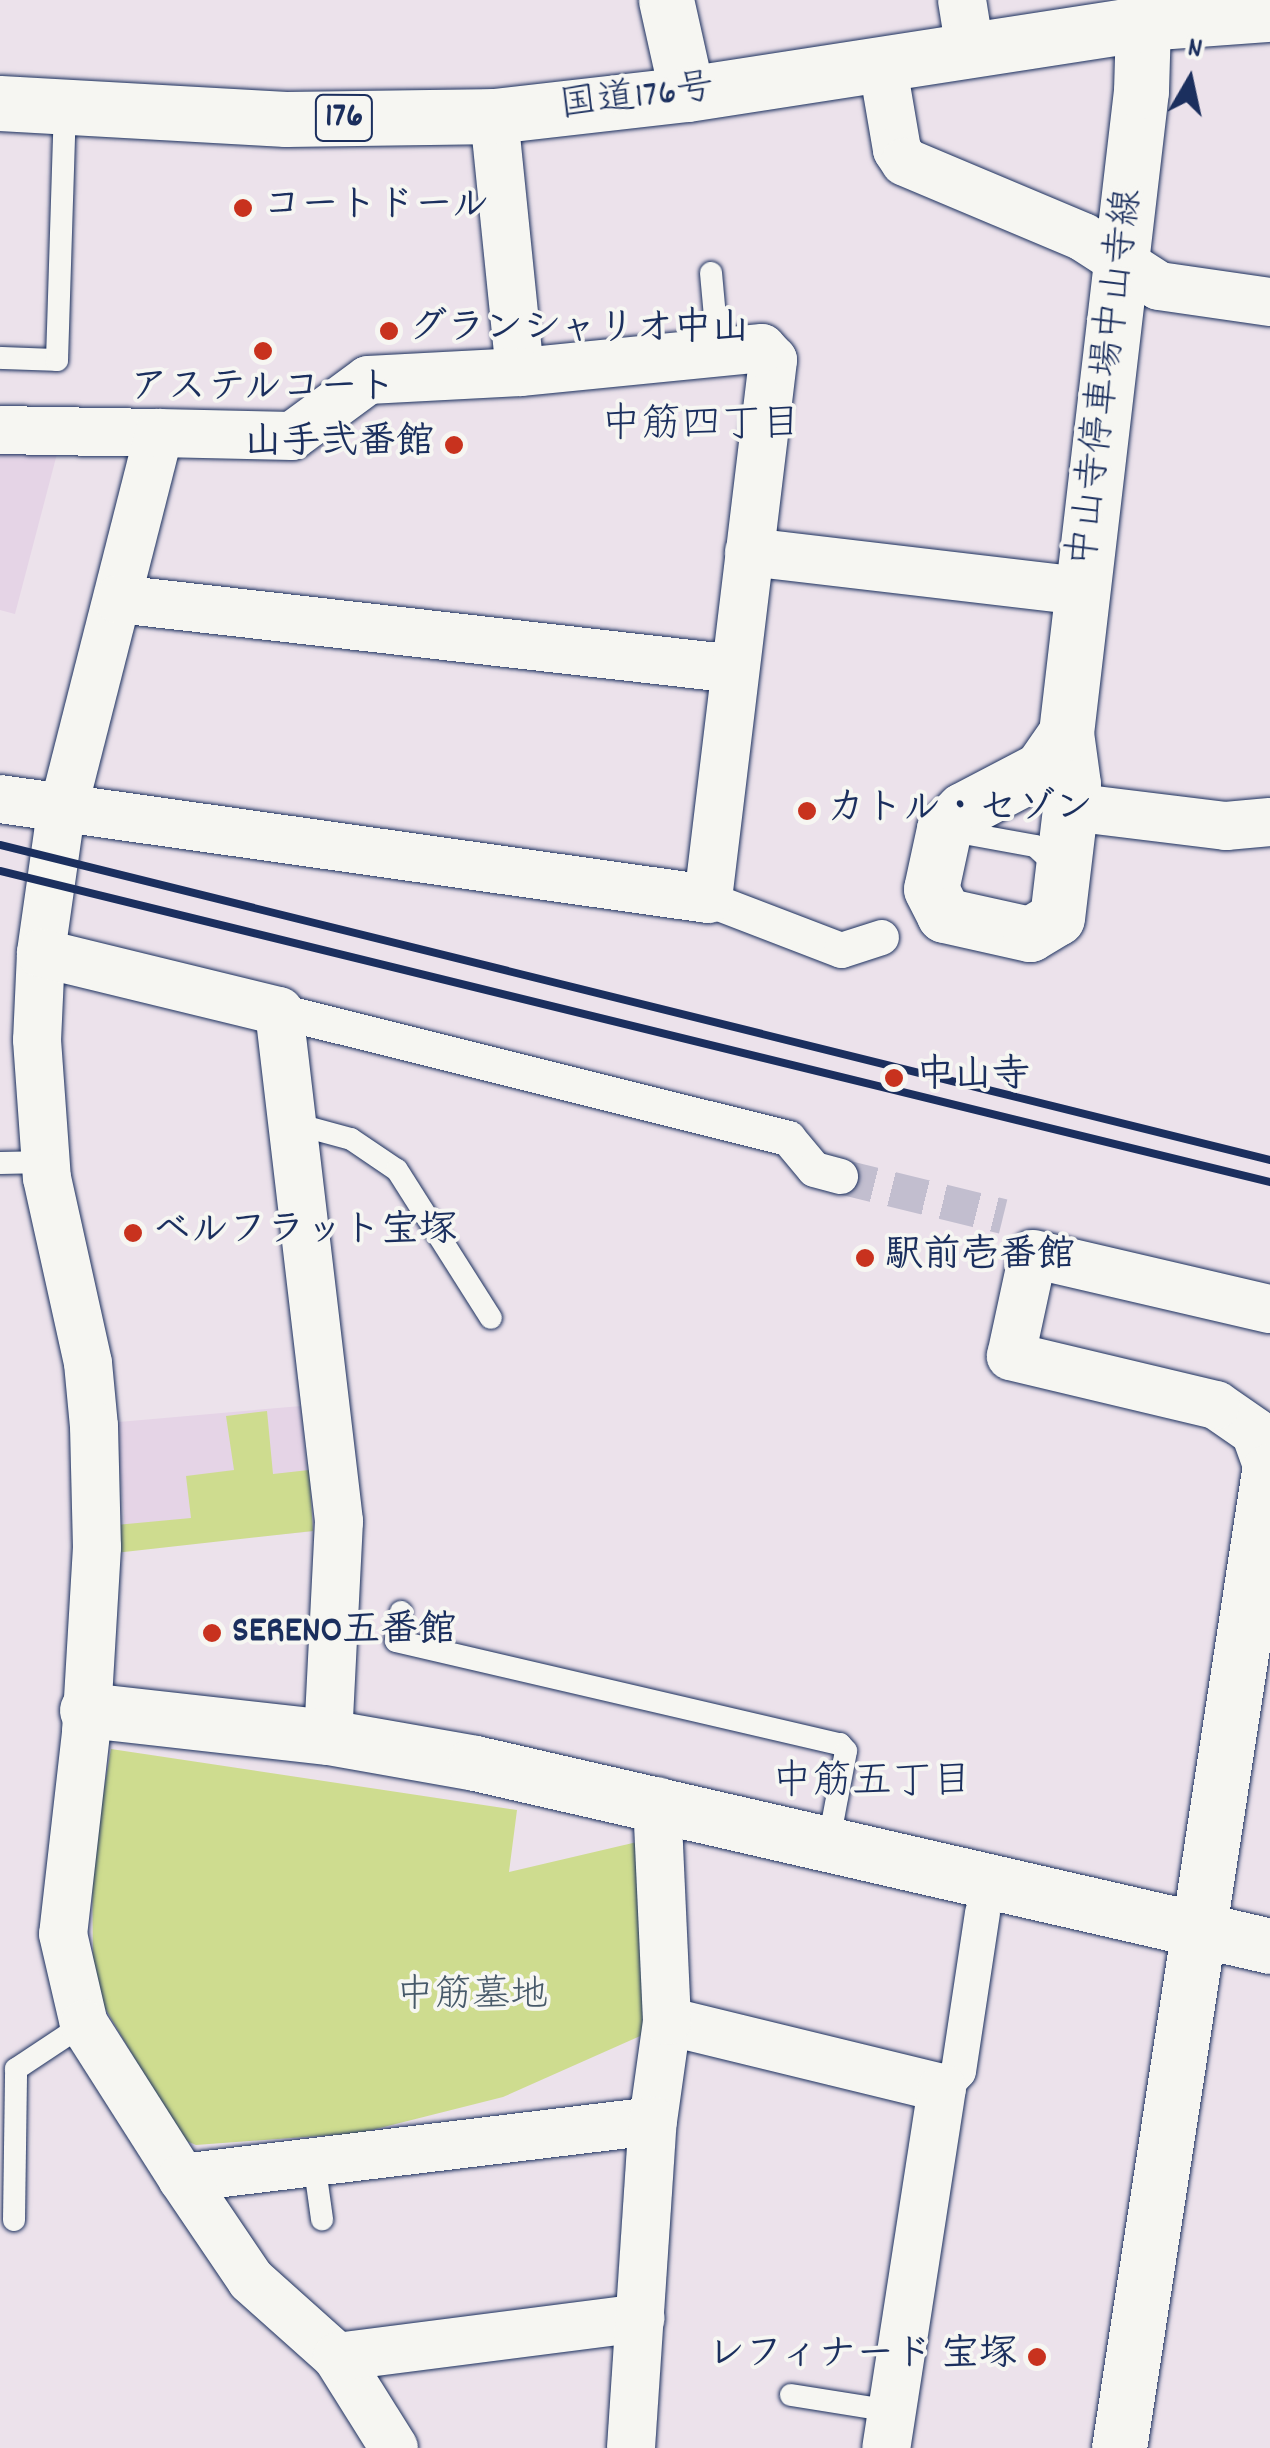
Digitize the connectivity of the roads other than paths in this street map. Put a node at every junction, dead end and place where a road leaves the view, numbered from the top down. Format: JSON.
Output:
{"nodes":[{"id":1,"x":666,"y":0,"type":"edge"},
{"id":2,"x":1270,"y":14,"type":"edge"},
{"id":3,"x":1116,"y":18,"type":"edge"},
{"id":4,"x":966,"y":25,"type":"edge"},
{"id":5,"x":882,"y":62,"type":"junction"},
{"id":6,"x":687,"y":94,"type":"junction"},
{"id":7,"x":0,"y":104,"type":"edge"},
{"id":8,"x":64,"y":108,"type":"junction"},
{"id":9,"x":494,"y":116,"type":"junction"},
{"id":10,"x":1122,"y":259,"type":"junction"},
{"id":11,"x":711,"y":273,"type":"dead end"},
{"id":12,"x":1270,"y":302,"type":"edge"},
{"id":13,"x":718,"y":350,"type":"junction"},
{"id":14,"x":0,"y":358,"type":"edge"},
{"id":15,"x":520,"y":372,"type":"junction"},
{"id":16,"x":0,"y":430,"type":"edge"},
{"id":17,"x":159,"y":433,"type":"junction"},
{"id":18,"x":749,"y":552,"type":"junction"},
{"id":19,"x":1082,"y":591,"type":"junction"},
{"id":20,"x":118,"y":598,"type":"junction"},
{"id":21,"x":736,"y":669,"type":"junction"},
{"id":22,"x":1066,"y":733,"type":"junction"},
{"id":23,"x":0,"y":799,"type":"edge"},
{"id":24,"x":1071,"y":807,"type":"junction"},
{"id":25,"x":64,"y":808,"type":"junction"},
{"id":26,"x":1270,"y":822,"type":"edge"},
{"id":27,"x":944,"y":829,"type":"junction"},
{"id":28,"x":1064,"y":873,"type":"junction"},
{"id":29,"x":708,"y":899,"type":"junction"},
{"id":30,"x":881,"y":937,"type":"dead end"},
{"id":31,"x":40,"y":953,"type":"junction"},
{"id":32,"x":279,"y":1011,"type":"junction"},
{"id":33,"x":292,"y":1123,"type":"junction"},
{"id":34,"x":47,"y":1162,"type":"junction"},
{"id":35,"x":0,"y":1163,"type":"edge"},
{"id":36,"x":840,"y":1176,"type":"tunnel mouth"},
{"id":37,"x":1270,"y":1309,"type":"edge"},
{"id":38,"x":491,"y":1318,"type":"dead end"},
{"id":39,"x":1270,"y":1469,"type":"edge"},
{"id":40,"x":401,"y":1612,"type":"dead end"},
{"id":41,"x":87,"y":1710,"type":"junction"},
{"id":42,"x":328,"y":1737,"type":"junction"},
{"id":43,"x":657,"y":1801,"type":"junction"},
{"id":44,"x":829,"y":1840,"type":"junction"},
{"id":45,"x":982,"y":1912,"type":"dead end"},
{"id":46,"x":1197,"y":1930,"type":"junction"},
{"id":47,"x":1270,"y":1946,"type":"edge"},
{"id":48,"x":667,"y":2021,"type":"junction"},
{"id":49,"x":84,"y":2024,"type":"junction"},
{"id":50,"x":942,"y":2088,"type":"junction"},
{"id":51,"x":653,"y":2121,"type":"junction"},
{"id":52,"x":314,"y":2162,"type":"junction"},
{"id":53,"x":182,"y":2178,"type":"junction"},
{"id":54,"x":322,"y":2219,"type":"dead end"},
{"id":55,"x":14,"y":2220,"type":"dead end"},
{"id":56,"x":642,"y":2318,"type":"junction"},
{"id":57,"x":338,"y":2357,"type":"junction"},
{"id":58,"x":791,"y":2396,"type":"dead end"},
{"id":59,"x":888,"y":2429,"type":"edge"},
{"id":60,"x":394,"y":2448,"type":"edge"},
{"id":61,"x":631,"y":2448,"type":"edge"},
{"id":62,"x":1119,"y":2448,"type":"edge"}],
"edges":[{"from":1,"to":6,"type":"main road"},
{"from":2,"to":3,"type":"main road","name":"国道176号","number":"176"},
{"from":3,"to":4,"type":"main road","name":"国道176号","number":"176"},
{"from":3,"to":10,"type":"main road","name":"中山寺停車場中山寺線"},
{"from":4,"to":5,"type":"main road","name":"国道176号","number":"176"},
{"from":5,"to":6,"type":"main road","name":"国道176号","number":"176"},
{"from":5,"to":10,"type":"street"},
{"from":6,"to":9,"type":"main road","name":"国道176号","number":"176"},
{"from":7,"to":8,"type":"main road","name":"国道176号","number":"176"},
{"from":8,"to":9,"type":"main road","name":"国道176号","number":"176"},
{"from":8,"to":14,"type":"lane"},
{"from":9,"to":15,"type":"street"},
{"from":10,"to":12,"type":"street"},
{"from":10,"to":19,"type":"main road","name":"中山寺停車場中山寺線"},
{"from":11,"to":13,"type":"lane"},
{"from":13,"to":15,"type":"street"},
{"from":13,"to":18,"type":"street"},
{"from":15,"to":17,"type":"street"},
{"from":16,"to":17,"type":"street"},
{"from":17,"to":20,"type":"street"},
{"from":18,"to":19,"type":"street"},
{"from":18,"to":21,"type":"street"},
{"from":19,"to":22,"type":"main road","name":"中山寺停車場中山寺線"},
{"from":20,"to":21,"type":"street"},
{"from":20,"to":25,"type":"street"},
{"from":21,"to":29,"type":"street"},
{"from":22,"to":24,"type":"main road","name":"中山寺停車場中山寺線"},
{"from":22,"to":27,"type":"main road"},
{"from":23,"to":25,"type":"street"},
{"from":24,"to":26,"type":"street"},
{"from":24,"to":28,"type":"main road","name":"中山寺停車場中山寺線"},
{"from":25,"to":29,"type":"street"},
{"from":25,"to":31,"type":"street"},
{"from":27,"to":28,"type":"lane"},
{"from":27,"to":28,"type":"main road","name":"中山寺停車場中山寺線"},
{"from":29,"to":30,"type":"street"},
{"from":31,"to":32,"type":"street"},
{"from":31,"to":34,"type":"street"},
{"from":32,"to":33,"type":"street"},
{"from":32,"to":36,"type":"street"},
{"from":33,"to":38,"type":"lane"},
{"from":33,"to":42,"type":"street"},
{"from":34,"to":35,"type":"lane"},
{"from":34,"to":41,"type":"street"},
{"from":37,"to":39,"type":"street"},
{"from":39,"to":46,"type":"main road"},
{"from":40,"to":44,"type":"lane"},
{"from":41,"to":42,"type":"main road"},
{"from":41,"to":49,"type":"street"},
{"from":42,"to":43,"type":"main road"},
{"from":43,"to":44,"type":"main road"},
{"from":43,"to":48,"type":"street"},
{"from":44,"to":46,"type":"main road"},
{"from":45,"to":50,"type":"street"},
{"from":46,"to":47,"type":"main road"},
{"from":46,"to":62,"type":"main road"},
{"from":48,"to":50,"type":"street"},
{"from":48,"to":51,"type":"street"},
{"from":49,"to":53,"type":"street"},
{"from":49,"to":55,"type":"lane"},
{"from":50,"to":59,"type":"street"},
{"from":51,"to":52,"type":"street"},
{"from":51,"to":56,"type":"street"},
{"from":52,"to":53,"type":"street"},
{"from":52,"to":54,"type":"lane"},
{"from":53,"to":57,"type":"street"},
{"from":56,"to":57,"type":"street"},
{"from":56,"to":61,"type":"street"},
{"from":57,"to":60,"type":"street"},
{"from":58,"to":59,"type":"lane"}]}
